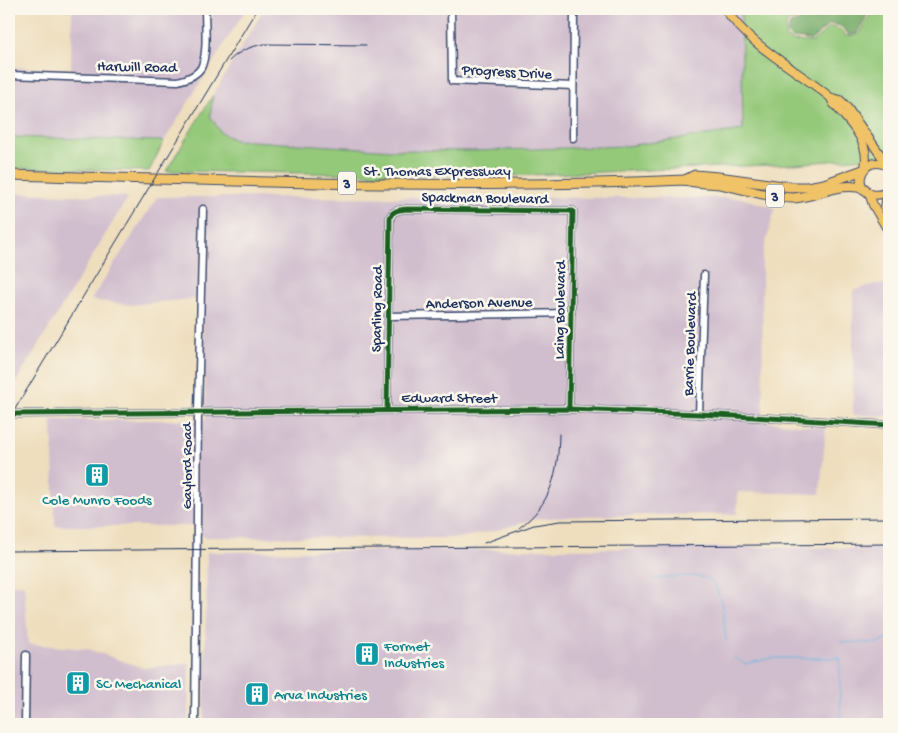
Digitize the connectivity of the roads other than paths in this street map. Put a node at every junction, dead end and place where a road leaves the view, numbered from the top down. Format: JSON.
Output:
{"nodes":[{"id":1,"x":205,"y":9,"type":"edge"},
{"id":2,"x":451,"y":9,"type":"edge"},
{"id":3,"x":574,"y":9,"type":"edge"},
{"id":4,"x":725,"y":9,"type":"edge"},
{"id":5,"x":9,"y":75,"type":"edge"},
{"id":6,"x":573,"y":86,"type":"junction"},
{"id":7,"x":832,"y":98,"type":"junction"},
{"id":8,"x":573,"y":138,"type":"dead end"},
{"id":9,"x":889,"y":167,"type":"edge"},
{"id":10,"x":864,"y":169,"type":"junction"},
{"id":11,"x":9,"y":175,"type":"edge"},
{"id":12,"x":685,"y":180,"type":"junction"},
{"id":13,"x":889,"y":190,"type":"edge"},
{"id":14,"x":866,"y":191,"type":"junction"},
{"id":15,"x":203,"y":209,"type":"dead end"},
{"id":16,"x":396,"y":210,"type":"joint"},
{"id":17,"x":573,"y":211,"type":"joint"},
{"id":18,"x":889,"y":217,"type":"edge"},
{"id":19,"x":889,"y":232,"type":"edge"},
{"id":20,"x":704,"y":275,"type":"dead end"},
{"id":21,"x":571,"y":314,"type":"junction"},
{"id":22,"x":388,"y":316,"type":"junction"},
{"id":23,"x":569,"y":409,"type":"junction"},
{"id":24,"x":387,"y":410,"type":"junction"},
{"id":25,"x":198,"y":412,"type":"junction"},
{"id":26,"x":9,"y":414,"type":"edge"},
{"id":27,"x":699,"y":414,"type":"junction"},
{"id":28,"x":889,"y":425,"type":"edge"},
{"id":29,"x":26,"y":655,"type":"dead end"},
{"id":30,"x":25,"y":724,"type":"edge"},
{"id":31,"x":195,"y":724,"type":"edge"}],
"edges":[{"from":1,"to":5,"type":"street","name":"Harwill Road"},
{"from":2,"to":6,"type":"street","name":"Progress Drive"},
{"from":3,"to":6,"type":"street"},
{"from":4,"to":7,"type":"main road"},
{"from":6,"to":8,"type":"street"},
{"from":7,"to":9,"type":"main road"},
{"from":7,"to":10,"type":"main road"},
{"from":9,"to":10,"type":"main road"},
{"from":10,"to":12,"type":"highway","name":"St. Thomas Expressway","number":"3"},
{"from":10,"to":14,"type":"main road"},
{"from":11,"to":12,"type":"highway","name":"St. Thomas Expressway","number":"3"},
{"from":12,"to":14,"type":"highway","name":"St. Thomas Expressway","number":"3"},
{"from":13,"to":14,"type":"main road"},
{"from":13,"to":18,"type":"main road"},
{"from":14,"to":19,"type":"main road"},
{"from":15,"to":25,"type":"street","name":"Gaylord Road"},
{"from":16,"to":17,"type":"street","name":"Spackman Boulevard"},
{"from":16,"to":22,"type":"street","name":"Sparling Road"},
{"from":17,"to":21,"type":"street","name":"Laing Boulevard"},
{"from":20,"to":27,"type":"street","name":"Barrie Boulevard"},
{"from":21,"to":22,"type":"street","name":"Anderson Avenue"},
{"from":21,"to":23,"type":"street","name":"Laing Boulevard"},
{"from":22,"to":24,"type":"street","name":"Sparling Road"},
{"from":23,"to":24,"type":"street","name":"Edward Street"},
{"from":23,"to":27,"type":"street","name":"Edward Street"},
{"from":24,"to":25,"type":"street","name":"Edward Street"},
{"from":25,"to":26,"type":"street","name":"Edward Street"},
{"from":25,"to":31,"type":"street","name":"Gaylord Road"},
{"from":27,"to":28,"type":"street","name":"Edward Street"},
{"from":29,"to":30,"type":"street"}]}
